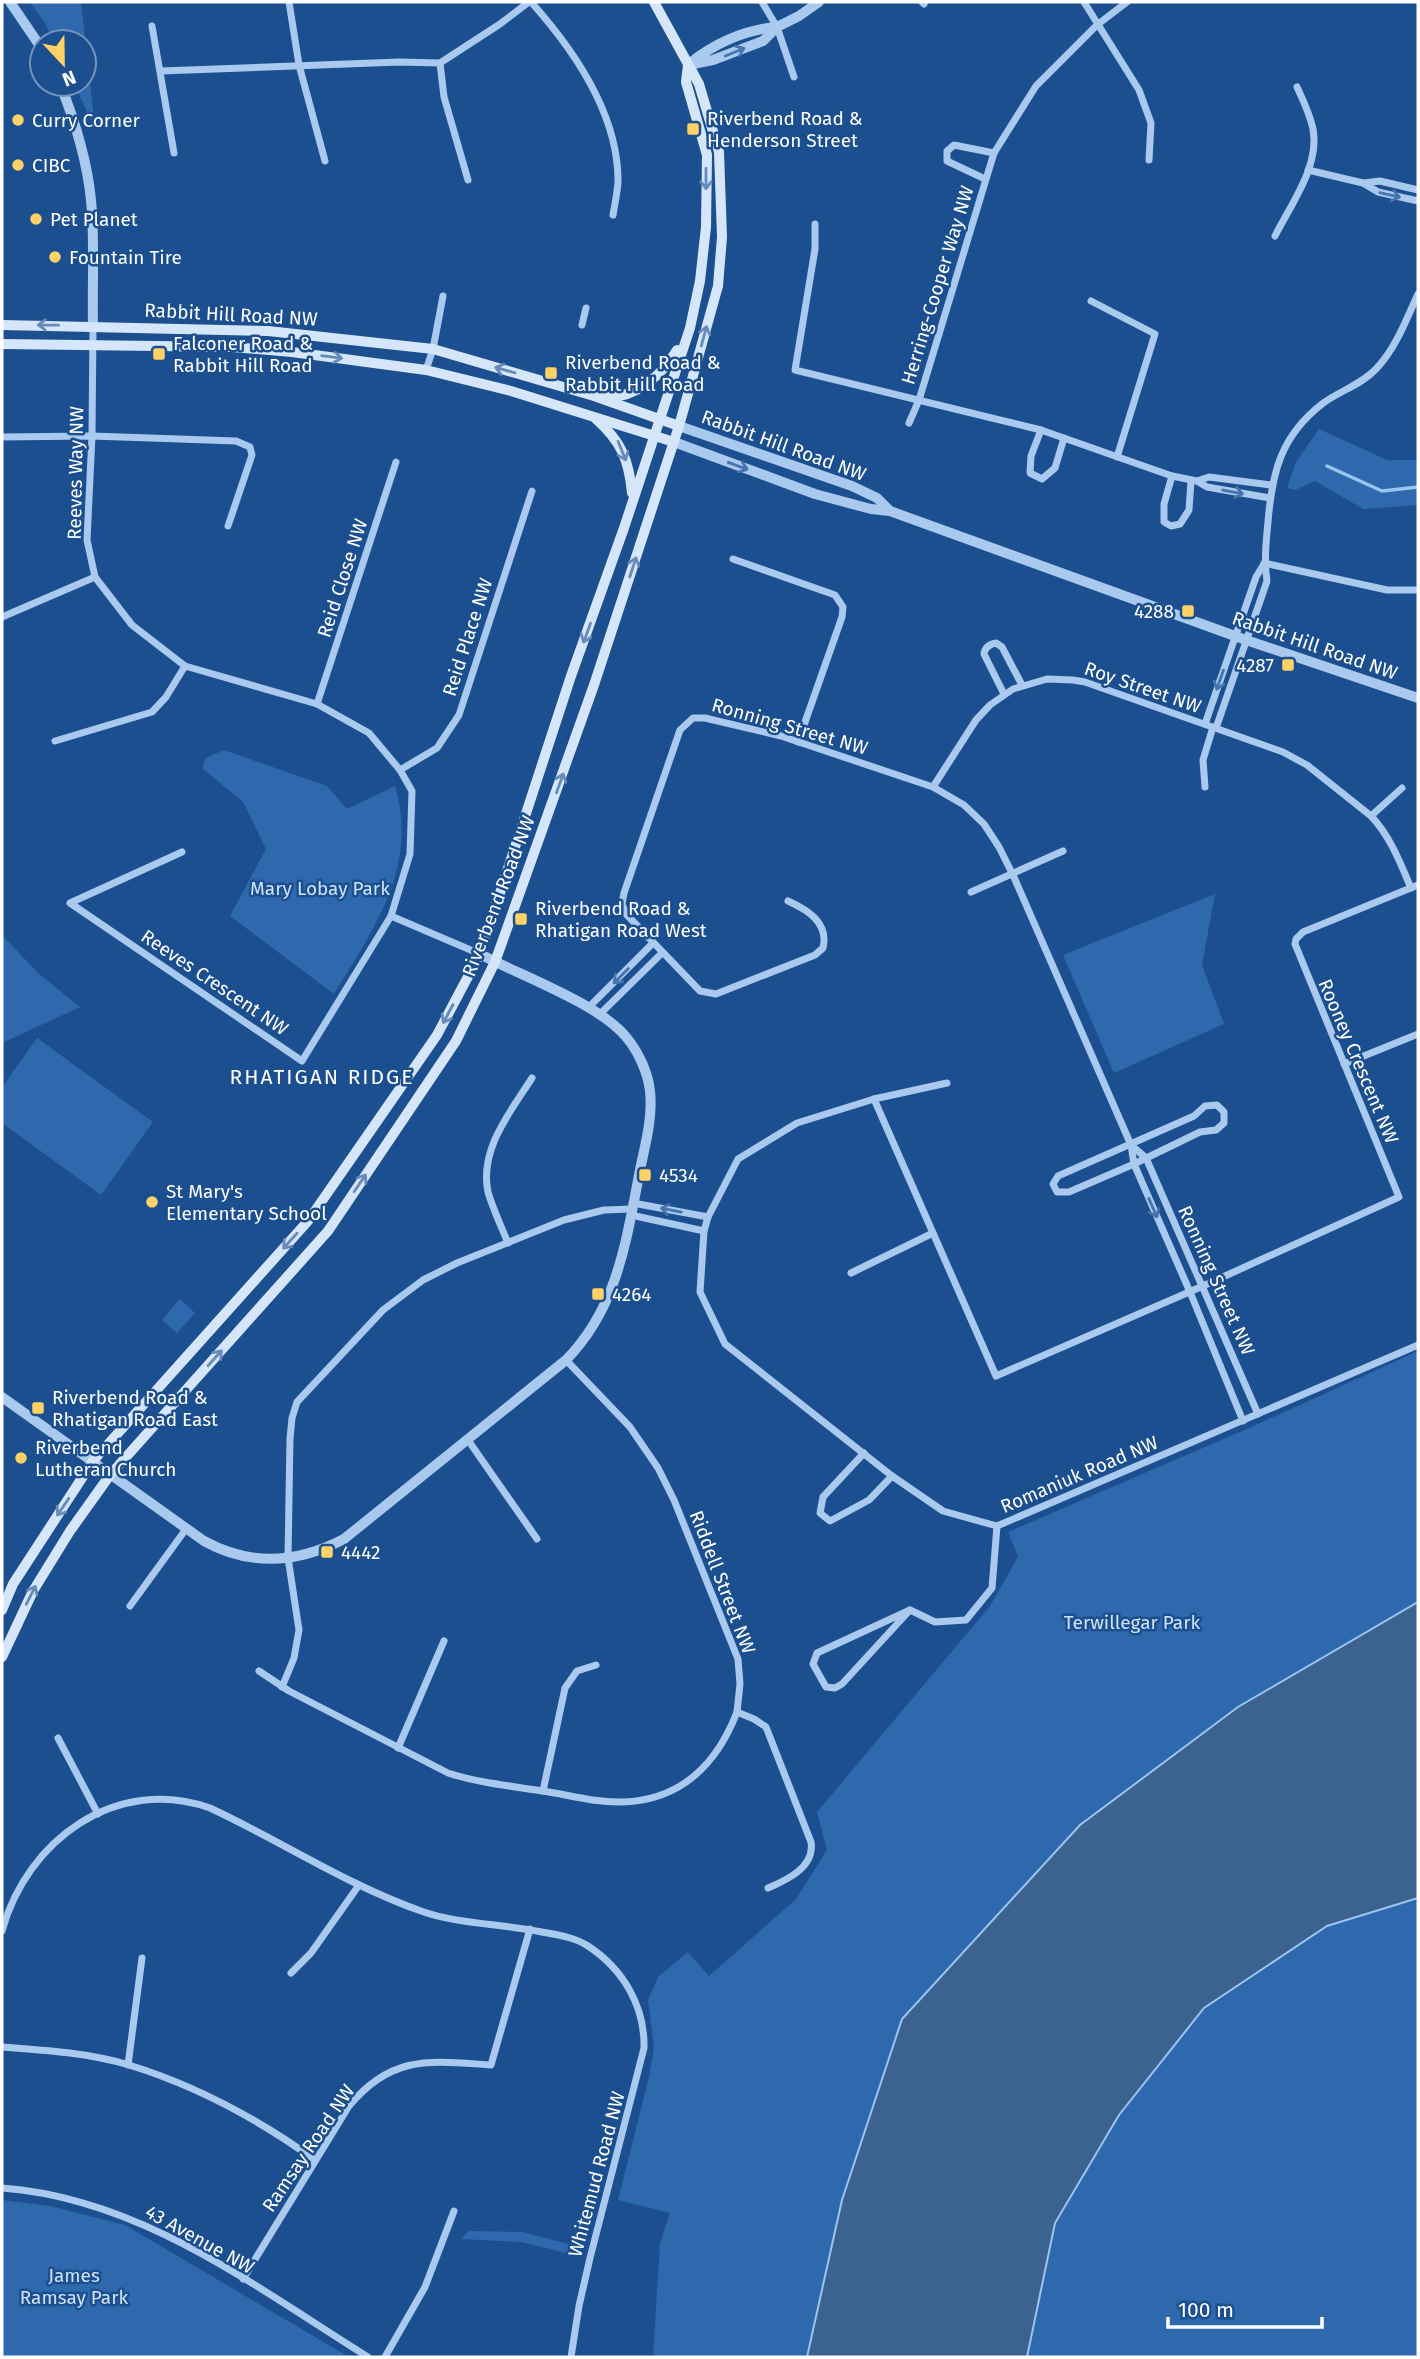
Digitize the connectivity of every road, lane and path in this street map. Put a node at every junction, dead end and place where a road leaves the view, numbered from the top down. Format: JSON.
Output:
{"nodes":[{"id":1,"x":10,"y":2,"type":"edge"},
{"id":2,"x":289,"y":2,"type":"edge"},
{"id":3,"x":530,"y":2,"type":"edge"},
{"id":4,"x":654,"y":2,"type":"edge"},
{"id":5,"x":762,"y":2,"type":"edge"},
{"id":6,"x":819,"y":2,"type":"edge"},
{"id":7,"x":1084,"y":2,"type":"edge"},
{"id":8,"x":1127,"y":2,"type":"edge"},
{"id":9,"x":1097,"y":25,"type":"junction"},
{"id":10,"x":152,"y":26,"type":"dead end"},
{"id":11,"x":777,"y":27,"type":"junction"},
{"id":12,"x":28,"y":28,"type":"edge"},
{"id":13,"x":440,"y":63,"type":"junction"},
{"id":14,"x":299,"y":65,"type":"junction"},
{"id":15,"x":688,"y":65,"type":"junction"},
{"id":16,"x":161,"y":71,"type":"junction"},
{"id":17,"x":793,"y":77,"type":"dead end"},
{"id":18,"x":1297,"y":87,"type":"dead end"},
{"id":19,"x":65,"y":98,"type":"edge"},
{"id":20,"x":174,"y":153,"type":"dead end"},
{"id":21,"x":994,"y":153,"type":"junction"},
{"id":22,"x":326,"y":160,"type":"dead end"},
{"id":23,"x":1149,"y":160,"type":"dead end"},
{"id":24,"x":1308,"y":170,"type":"junction"},
{"id":25,"x":985,"y":179,"type":"junction"},
{"id":26,"x":468,"y":180,"type":"dead end"},
{"id":27,"x":1363,"y":183,"type":"junction"},
{"id":28,"x":1418,"y":190,"type":"edge"},
{"id":29,"x":1418,"y":201,"type":"edge"},
{"id":30,"x":613,"y":215,"type":"dead end"},
{"id":31,"x":815,"y":224,"type":"dead end"},
{"id":32,"x":1275,"y":236,"type":"dead end"},
{"id":33,"x":1418,"y":294,"type":"edge"},
{"id":34,"x":443,"y":296,"type":"dead end"},
{"id":35,"x":1091,"y":301,"type":"dead end"},
{"id":36,"x":586,"y":308,"type":"dead end"},
{"id":37,"x":2,"y":325,"type":"edge"},
{"id":38,"x":582,"y":325,"type":"dead end"},
{"id":39,"x":93,"y":326,"type":"junction"},
{"id":40,"x":690,"y":328,"type":"junction"},
{"id":41,"x":2,"y":344,"type":"edge"},
{"id":42,"x":93,"y":345,"type":"junction"},
{"id":43,"x":433,"y":349,"type":"junction"},
{"id":44,"x":426,"y":370,"type":"junction"},
{"id":45,"x":594,"y":396,"type":"junction"},
{"id":46,"x":919,"y":400,"type":"junction"},
{"id":47,"x":591,"y":415,"type":"junction"},
{"id":48,"x":659,"y":419,"type":"junction"},
{"id":49,"x":909,"y":423,"type":"dead end"},
{"id":50,"x":679,"y":426,"type":"junction"},
{"id":51,"x":1041,"y":430,"type":"junction"},
{"id":52,"x":92,"y":436,"type":"junction"},
{"id":53,"x":654,"y":436,"type":"junction"},
{"id":54,"x":2,"y":437,"type":"edge"},
{"id":55,"x":1064,"y":438,"type":"junction"},
{"id":56,"x":674,"y":442,"type":"junction"},
{"id":57,"x":1117,"y":457,"type":"junction"},
{"id":58,"x":396,"y":462,"type":"dead end"},
{"id":59,"x":1172,"y":475,"type":"junction"},
{"id":60,"x":1194,"y":481,"type":"junction"},
{"id":61,"x":1271,"y":485,"type":"junction"},
{"id":62,"x":532,"y":491,"type":"dead end"},
{"id":63,"x":1270,"y":498,"type":"junction"},
{"id":64,"x":633,"y":499,"type":"junction"},
{"id":65,"x":890,"y":510,"type":"junction"},
{"id":66,"x":228,"y":526,"type":"dead end"},
{"id":67,"x":733,"y":559,"type":"dead end"},
{"id":68,"x":1264,"y":563,"type":"junction"},
{"id":69,"x":95,"y":577,"type":"junction"},
{"id":70,"x":1418,"y":590,"type":"edge"},
{"id":71,"x":2,"y":617,"type":"edge"},
{"id":72,"x":1234,"y":636,"type":"junction"},
{"id":73,"x":1246,"y":640,"type":"junction"},
{"id":74,"x":186,"y":666,"type":"junction"},
{"id":75,"x":1022,"y":685,"type":"junction"},
{"id":76,"x":1004,"y":694,"type":"junction"},
{"id":77,"x":1417,"y":697,"type":"edge"},
{"id":78,"x":317,"y":704,"type":"junction"},
{"id":79,"x":1211,"y":727,"type":"junction"},
{"id":80,"x":55,"y":741,"type":"dead end"},
{"id":81,"x":798,"y":742,"type":"junction"},
{"id":82,"x":400,"y":770,"type":"junction"},
{"id":83,"x":933,"y":787,"type":"junction"},
{"id":84,"x":1205,"y":787,"type":"dead end"},
{"id":85,"x":1402,"y":789,"type":"dead end"},
{"id":86,"x":1371,"y":816,"type":"junction"},
{"id":87,"x":1063,"y":851,"type":"dead end"},
{"id":88,"x":182,"y":852,"type":"dead end"},
{"id":89,"x":1013,"y":875,"type":"junction"},
{"id":90,"x":1414,"y":886,"type":"edge"},
{"id":91,"x":971,"y":892,"type":"dead end"},
{"id":92,"x":788,"y":901,"type":"dead end"},
{"id":93,"x":391,"y":916,"type":"junction"},
{"id":94,"x":653,"y":943,"type":"junction"},
{"id":95,"x":662,"y":953,"type":"junction"},
{"id":96,"x":480,"y":954,"type":"junction"},
{"id":97,"x":495,"y":962,"type":"junction"},
{"id":98,"x":588,"y":1008,"type":"junction"},
{"id":99,"x":600,"y":1014,"type":"junction"},
{"id":100,"x":1418,"y":1034,"type":"edge"},
{"id":101,"x":1344,"y":1063,"type":"junction"},
{"id":102,"x":532,"y":1078,"type":"dead end"},
{"id":103,"x":947,"y":1083,"type":"dead end"},
{"id":104,"x":874,"y":1100,"type":"junction"},
{"id":105,"x":1130,"y":1145,"type":"junction"},
{"id":106,"x":1146,"y":1158,"type":"junction"},
{"id":107,"x":1134,"y":1164,"type":"junction"},
{"id":108,"x":632,"y":1209,"type":"junction"},
{"id":109,"x":708,"y":1217,"type":"junction"},
{"id":110,"x":704,"y":1231,"type":"junction"},
{"id":111,"x":933,"y":1233,"type":"junction"},
{"id":112,"x":508,"y":1243,"type":"junction"},
{"id":113,"x":852,"y":1273,"type":"dead end"},
{"id":114,"x":1203,"y":1286,"type":"junction"},
{"id":115,"x":1190,"y":1292,"type":"junction"},
{"id":116,"x":1418,"y":1345,"type":"edge"},
{"id":117,"x":566,"y":1360,"type":"junction"},
{"id":118,"x":2,"y":1397,"type":"edge"},
{"id":119,"x":1258,"y":1414,"type":"junction"},
{"id":120,"x":1243,"y":1421,"type":"junction"},
{"id":121,"x":468,"y":1440,"type":"junction"},
{"id":122,"x":864,"y":1453,"type":"junction"},
{"id":123,"x":93,"y":1461,"type":"junction"},
{"id":124,"x":110,"y":1475,"type":"junction"},
{"id":125,"x":892,"y":1476,"type":"junction"},
{"id":126,"x":997,"y":1526,"type":"junction"},
{"id":127,"x":186,"y":1529,"type":"junction"},
{"id":128,"x":537,"y":1539,"type":"dead end"},
{"id":129,"x":288,"y":1558,"type":"junction"},
{"id":130,"x":130,"y":1606,"type":"dead end"},
{"id":131,"x":2,"y":1610,"type":"edge"},
{"id":132,"x":910,"y":1610,"type":"junction"},
{"id":133,"x":443,"y":1641,"type":"dead end"},
{"id":134,"x":2,"y":1657,"type":"edge"},
{"id":135,"x":596,"y":1665,"type":"dead end"},
{"id":136,"x":259,"y":1671,"type":"dead end"},
{"id":137,"x":282,"y":1687,"type":"junction"},
{"id":138,"x":737,"y":1712,"type":"junction"},
{"id":139,"x":58,"y":1738,"type":"dead end"},
{"id":140,"x":398,"y":1748,"type":"junction"},
{"id":141,"x":542,"y":1791,"type":"junction"},
{"id":142,"x":98,"y":1814,"type":"junction"},
{"id":143,"x":359,"y":1885,"type":"junction"},
{"id":144,"x":768,"y":1888,"type":"dead end"},
{"id":145,"x":530,"y":1929,"type":"junction"},
{"id":146,"x":2,"y":1931,"type":"edge"},
{"id":147,"x":142,"y":1958,"type":"dead end"},
{"id":148,"x":291,"y":1973,"type":"dead end"},
{"id":149,"x":2,"y":2047,"type":"edge"},
{"id":150,"x":128,"y":2065,"type":"junction"},
{"id":151,"x":315,"y":2160,"type":"junction"},
{"id":152,"x":2,"y":2188,"type":"edge"},
{"id":153,"x":454,"y":2211,"type":"dead end"},
{"id":154,"x":243,"y":2279,"type":"junction"},
{"id":155,"x":368,"y":2357,"type":"edge"},
{"id":156,"x":385,"y":2357,"type":"edge"},
{"id":157,"x":571,"y":2357,"type":"edge"}],
"edges":[{"from":1,"to":12,"type":"street"},
{"from":2,"to":14,"type":"street"},
{"from":3,"to":13,"type":"street"},
{"from":3,"to":30,"type":"street"},
{"from":4,"to":15,"type":"main road","name":"Riverbend Road NW"},
{"from":5,"to":11,"type":"street"},
{"from":6,"to":11,"type":"street"},
{"from":7,"to":9,"type":"street"},
{"from":8,"to":9,"type":"street","name":"Herring-Cooper Way NW"},
{"from":9,"to":21,"type":"street","name":"Herring-Cooper Way NW"},
{"from":9,"to":23,"type":"street"},
{"from":10,"to":16,"type":"street"},
{"from":11,"to":15,"type":"street"},
{"from":11,"to":17,"type":"street"},
{"from":13,"to":14,"type":"street"},
{"from":13,"to":26,"type":"street"},
{"from":14,"to":16,"type":"street"},
{"from":14,"to":22,"type":"street"},
{"from":15,"to":40,"type":"main road","name":"Riverbend Road NW","one_way":true},
{"from":50,"to":15,"type":"main road","name":"Riverbend Road NW","one_way":true},
{"from":16,"to":20,"type":"street"},
{"from":18,"to":24,"type":"street"},
{"from":19,"to":39,"type":"street"},
{"from":21,"to":25,"type":"street","name":"Herring-Cooper Way NW"},
{"from":21,"to":25,"type":"street","name":"Herring-Cooper Way NW"},
{"from":24,"to":27,"type":"street"},
{"from":24,"to":32,"type":"street"},
{"from":25,"to":46,"type":"street","name":"Herring-Cooper Way NW"},
{"from":27,"to":28,"type":"street"},
{"from":27,"to":29,"type":"street","one_way":true},
{"from":31,"to":46,"type":"street"},
{"from":33,"to":61,"type":"street"},
{"from":34,"to":43,"type":"street"},
{"from":35,"to":57,"type":"street"},
{"from":36,"to":38,"type":"street"},
{"from":39,"to":37,"type":"main road","name":"Rabbit Hill Road NW","one_way":true},
{"from":39,"to":42,"type":"street","name":"Reeves Way NW"},
{"from":39,"to":43,"type":"main road","name":"Rabbit Hill Road NW"},
{"from":40,"to":45,"type":"main road"},
{"from":40,"to":48,"type":"main road","name":"Riverbend Road NW"},
{"from":41,"to":42,"type":"main road","name":"Rabbit Hill Road NW"},
{"from":42,"to":44,"type":"main road","name":"Rabbit Hill Road NW","one_way":true},
{"from":42,"to":52,"type":"street","name":"Reeves Way NW"},
{"from":43,"to":44,"type":"street"},
{"from":45,"to":43,"type":"main road","name":"Rabbit Hill Road NW","one_way":true},
{"from":44,"to":47,"type":"main road","name":"Rabbit Hill Road NW"},
{"from":45,"to":48,"type":"main road","name":"Rabbit Hill Road NW"},
{"from":46,"to":49,"type":"street","name":"Herring-Cooper Way NW"},
{"from":46,"to":51,"type":"street"},
{"from":47,"to":53,"type":"main road","name":"Rabbit Hill Road NW"},
{"from":47,"to":64,"type":"main road","one_way":true},
{"from":48,"to":50,"type":"main road","name":"Rabbit Hill Road NW"},
{"from":48,"to":53,"type":"main road","name":"Riverbend Road NW"},
{"from":50,"to":56,"type":"main road","name":"Riverbend Road NW"},
{"from":50,"to":65,"type":"street","name":"Rabbit Hill Road NW"},
{"from":51,"to":55,"type":"street"},
{"from":51,"to":55,"type":"street"},
{"from":52,"to":54,"type":"street"},
{"from":52,"to":66,"type":"street"},
{"from":52,"to":69,"type":"street","name":"Reeves Way NW"},
{"from":53,"to":56,"type":"main road","name":"Rabbit Hill Road NW"},
{"from":53,"to":64,"type":"main road","name":"Riverbend Road NW"},
{"from":55,"to":57,"type":"street"},
{"from":56,"to":65,"type":"street","name":"Rabbit Hill Road NW","one_way":true},
{"from":97,"to":56,"type":"main road","name":"Riverbend Road NW","one_way":true},
{"from":57,"to":59,"type":"street"},
{"from":58,"to":78,"type":"street","name":"Reid Close NW"},
{"from":59,"to":60,"type":"street"},
{"from":59,"to":60,"type":"street"},
{"from":60,"to":61,"type":"street"},
{"from":60,"to":63,"type":"street","one_way":true},
{"from":61,"to":63,"type":"street"},
{"from":62,"to":82,"type":"street","name":"Reid Place NW"},
{"from":63,"to":68,"type":"street"},
{"from":64,"to":96,"type":"main road","name":"Riverbend Road NW","one_way":true},
{"from":65,"to":72,"type":"street","name":"Rabbit Hill Road NW"},
{"from":67,"to":81,"type":"street"},
{"from":68,"to":70,"type":"street"},
{"from":68,"to":72,"type":"street"},
{"from":68,"to":73,"type":"street"},
{"from":69,"to":71,"type":"street"},
{"from":69,"to":74,"type":"street","name":"Reeves Way NW"},
{"from":72,"to":73,"type":"street","name":"Rabbit Hill Road NW"},
{"from":72,"to":79,"type":"street","one_way":true},
{"from":73,"to":77,"type":"street","name":"Rabbit Hill Road NW"},
{"from":73,"to":79,"type":"street"},
{"from":74,"to":78,"type":"street","name":"Reeves Way NW"},
{"from":74,"to":80,"type":"street"},
{"from":75,"to":76,"type":"street","name":"Roy Street NW"},
{"from":75,"to":76,"type":"street"},
{"from":75,"to":79,"type":"street","name":"Roy Street NW"},
{"from":76,"to":83,"type":"street","name":"Roy Street NW"},
{"from":78,"to":82,"type":"street","name":"Reeves Way NW"},
{"from":79,"to":84,"type":"street","name":"Roy Street NW"},
{"from":79,"to":86,"type":"street","name":"Roy Street NW"},
{"from":81,"to":83,"type":"street","name":"Ronning Street NW"},
{"from":81,"to":94,"type":"street","name":"Ronning Street NW"},
{"from":82,"to":93,"type":"street","name":"Reeves Way NW"},
{"from":83,"to":89,"type":"street","name":"Ronning Street NW"},
{"from":85,"to":86,"type":"street"},
{"from":86,"to":90,"type":"street","name":"Roy Street NW"},
{"from":87,"to":89,"type":"street"},
{"from":88,"to":93,"type":"street","name":"Reeves Crescent NW"},
{"from":89,"to":91,"type":"street"},
{"from":89,"to":105,"type":"street","name":"Ronning Street NW"},
{"from":90,"to":101,"type":"street","name":"Rooney Crescent NW"},
{"from":92,"to":95,"type":"street","name":"Ronning Street NW"},
{"from":93,"to":96,"type":"street"},
{"from":94,"to":95,"type":"street","name":"Ronning Street NW"},
{"from":94,"to":98,"type":"street","one_way":true},
{"from":95,"to":99,"type":"street"},
{"from":96,"to":97,"type":"street"},
{"from":96,"to":123,"type":"main road","name":"Riverbend Road NW","one_way":true},
{"from":97,"to":98,"type":"street"},
{"from":124,"to":97,"type":"main road","name":"Riverbend Road NW","one_way":true},
{"from":98,"to":99,"type":"street"},
{"from":99,"to":108,"type":"street"},
{"from":100,"to":101,"type":"street"},
{"from":101,"to":114,"type":"street","name":"Rooney Crescent NW"},
{"from":102,"to":112,"type":"street"},
{"from":103,"to":104,"type":"street","name":"Romaniuk Road NW"},
{"from":104,"to":109,"type":"street","name":"Romaniuk Road NW"},
{"from":104,"to":111,"type":"street"},
{"from":105,"to":106,"type":"street","name":"Ronning Street NW"},
{"from":105,"to":106,"type":"street"},
{"from":105,"to":107,"type":"street","name":"Ronning Street NW"},
{"from":105,"to":107,"type":"street"},
{"from":106,"to":107,"type":"street"},
{"from":106,"to":114,"type":"street","name":"Ronning Street NW"},
{"from":107,"to":115,"type":"street","name":"Ronning Street NW","one_way":true},
{"from":109,"to":108,"type":"street","one_way":true},
{"from":108,"to":110,"type":"street"},
{"from":108,"to":112,"type":"street"},
{"from":108,"to":117,"type":"street"},
{"from":109,"to":110,"type":"street","name":"Romaniuk Road NW"},
{"from":110,"to":122,"type":"street","name":"Romaniuk Road NW"},
{"from":111,"to":113,"type":"street"},
{"from":111,"to":115,"type":"street"},
{"from":112,"to":129,"type":"street"},
{"from":114,"to":115,"type":"street"},
{"from":114,"to":119,"type":"street","name":"Ronning Street NW"},
{"from":115,"to":120,"type":"street","name":"Ronning Street NW"},
{"from":116,"to":119,"type":"street"},
{"from":117,"to":121,"type":"street"},
{"from":117,"to":138,"type":"street","name":"Riddell Street NW"},
{"from":118,"to":123,"type":"street"},
{"from":119,"to":120,"type":"street"},
{"from":120,"to":126,"type":"street","name":"Romaniuk Road NW"},
{"from":121,"to":128,"type":"street"},
{"from":121,"to":129,"type":"street"},
{"from":122,"to":125,"type":"street","name":"Romaniuk Road NW"},
{"from":122,"to":125,"type":"street"},
{"from":123,"to":124,"type":"street"},
{"from":123,"to":131,"type":"main road","name":"Riverbend Road NW","one_way":true},
{"from":124,"to":127,"type":"street"},
{"from":134,"to":124,"type":"main road","name":"Riverbend Road NW","one_way":true},
{"from":125,"to":126,"type":"street","name":"Romaniuk Road NW"},
{"from":126,"to":132,"type":"street"},
{"from":127,"to":129,"type":"street"},
{"from":127,"to":130,"type":"street"},
{"from":129,"to":137,"type":"street"},
{"from":132,"to":132,"type":"street"},
{"from":133,"to":140,"type":"street"},
{"from":135,"to":141,"type":"street"},
{"from":136,"to":137,"type":"street","name":"Riddell Street NW"},
{"from":137,"to":140,"type":"street","name":"Riddell Street NW"},
{"from":138,"to":141,"type":"street","name":"Riddell Street NW"},
{"from":138,"to":144,"type":"street"},
{"from":139,"to":142,"type":"street"},
{"from":140,"to":141,"type":"street","name":"Riddell Street NW"},
{"from":142,"to":143,"type":"street"},
{"from":142,"to":146,"type":"street"},
{"from":143,"to":145,"type":"street"},
{"from":143,"to":148,"type":"street"},
{"from":145,"to":151,"type":"street","name":"Ramsay Road NW"},
{"from":145,"to":157,"type":"street","name":"Whitemud Road NW"},
{"from":147,"to":150,"type":"street"},
{"from":149,"to":150,"type":"street"},
{"from":150,"to":151,"type":"street"},
{"from":151,"to":154,"type":"street","name":"Ramsay Road NW"},
{"from":152,"to":154,"type":"street","name":"43 Avenue NW"},
{"from":153,"to":156,"type":"street"},
{"from":154,"to":155,"type":"street","name":"43 Avenue NW"}]}
